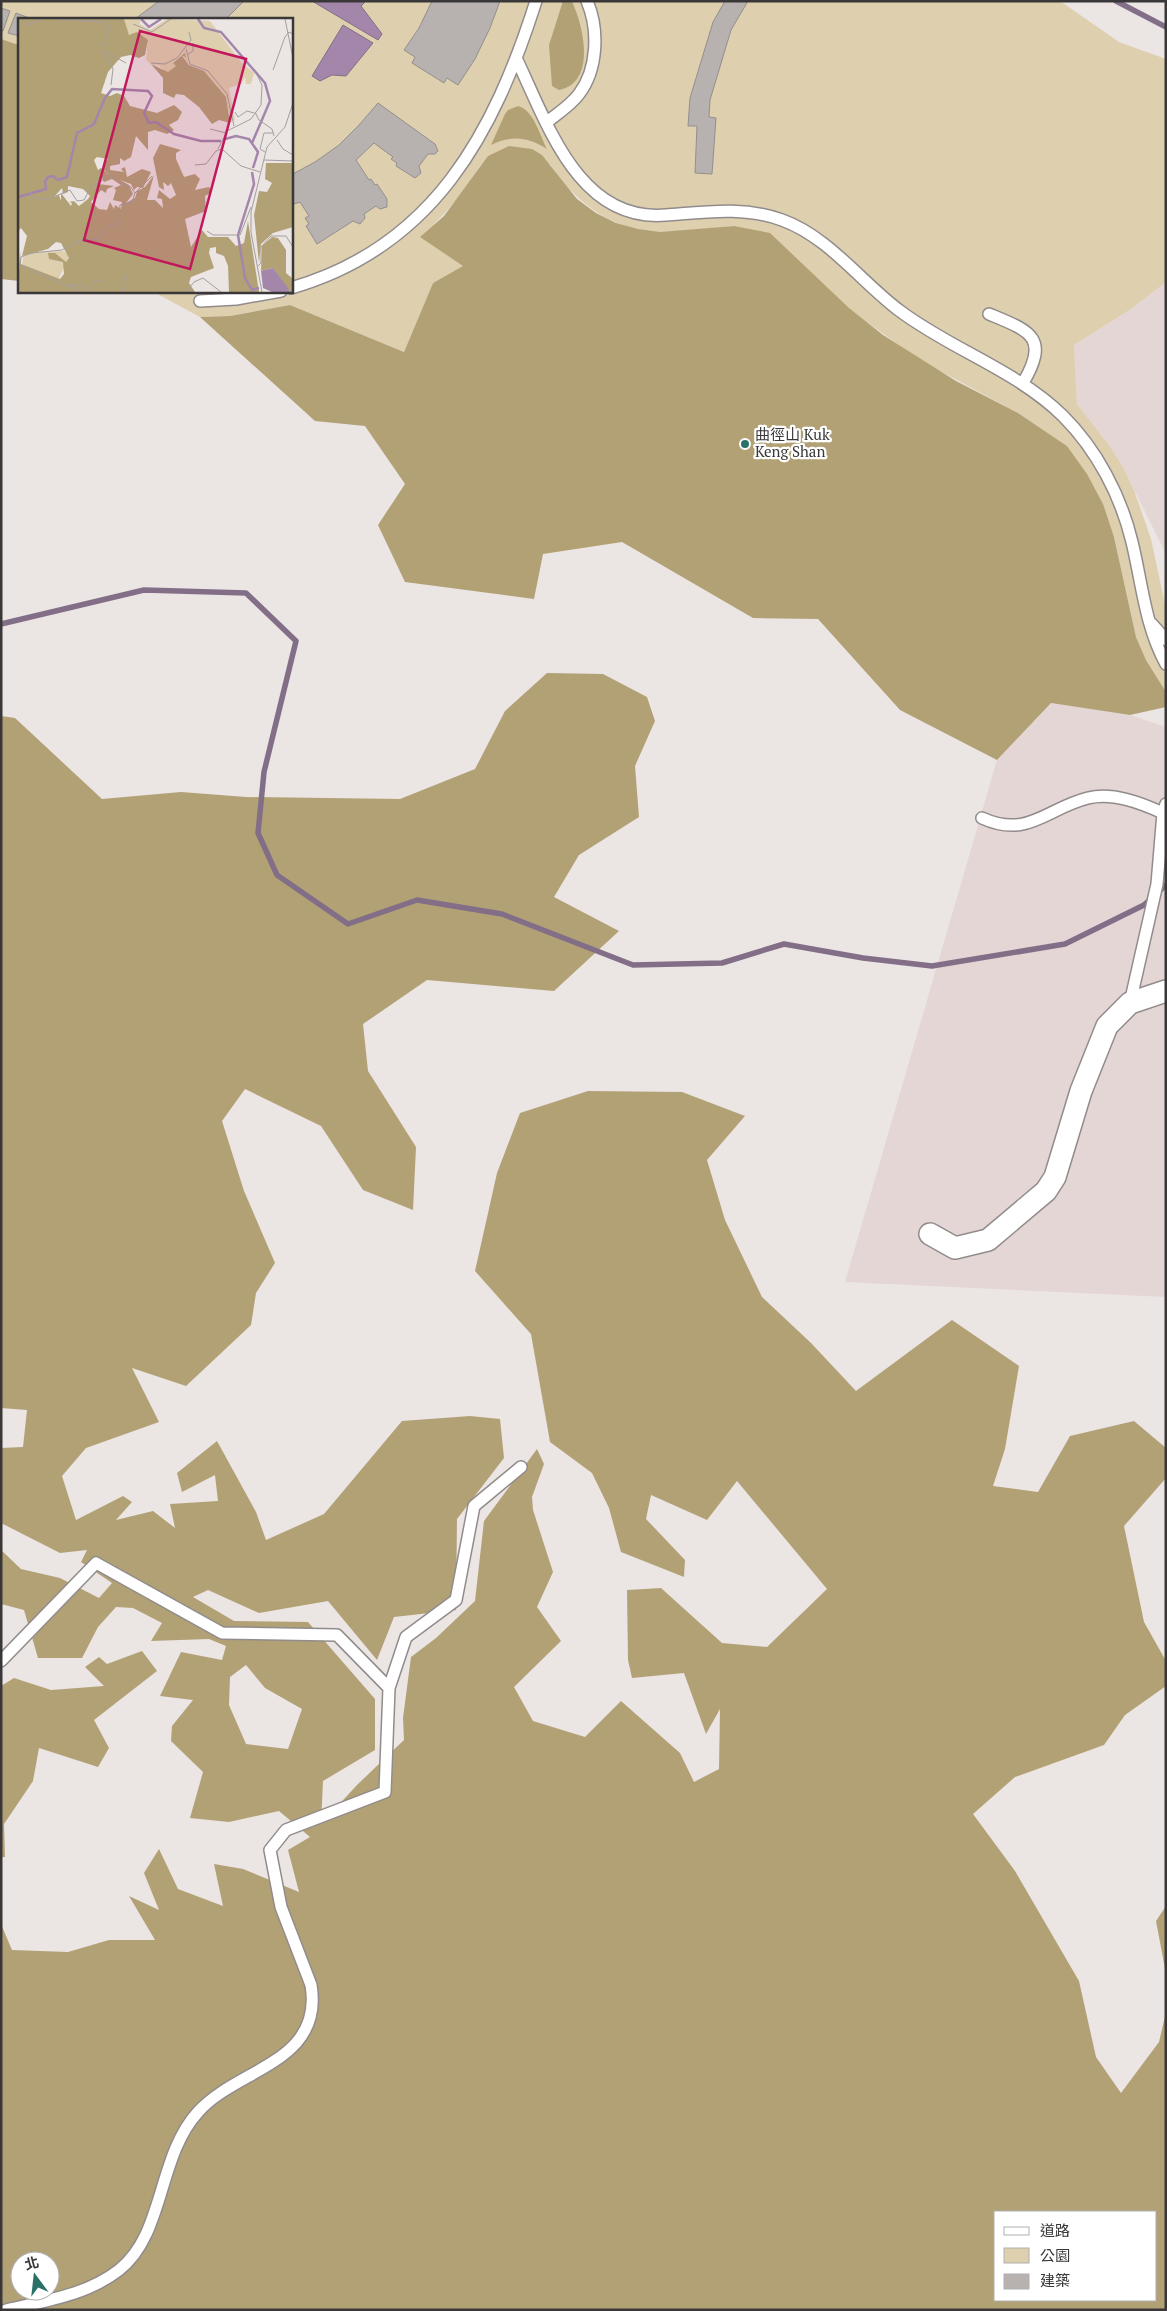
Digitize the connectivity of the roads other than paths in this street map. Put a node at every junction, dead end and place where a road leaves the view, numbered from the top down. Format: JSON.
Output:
{"nodes":[{"id":1,"x":536,"y":1,"type":"edge"},
{"id":2,"x":587,"y":1,"type":"edge"},
{"id":3,"x":516,"y":58,"type":"junction"},
{"id":4,"x":547,"y":122,"type":"junction"},
{"id":5,"x":292,"y":288,"type":"edge"},
{"id":6,"x":274,"y":292,"type":"edge"},
{"id":7,"x":200,"y":301,"type":"dead end"},
{"id":8,"x":989,"y":314,"type":"dead end"},
{"id":9,"x":1024,"y":384,"type":"junction"},
{"id":10,"x":1146,"y":608,"type":"junction"},
{"id":11,"x":1166,"y":640,"type":"edge"},
{"id":12,"x":1166,"y":664,"type":"edge"},
{"id":13,"x":1164,"y":808,"type":"edge"},
{"id":14,"x":982,"y":818,"type":"dead end"},
{"id":15,"x":1166,"y":991,"type":"edge"},
{"id":16,"x":1130,"y":1003,"type":"junction"},
{"id":17,"x":930,"y":1234,"type":"dead end"},
{"id":18,"x":521,"y":1466,"type":"dead end"},
{"id":19,"x":1,"y":1661,"type":"edge"},
{"id":20,"x":389,"y":1688,"type":"junction"},
{"id":21,"x":6,"y":2310,"type":"edge"}],
"edges":[{"from":1,"to":3,"type":"lane"},
{"from":2,"to":4,"type":"lane"},
{"from":3,"to":4,"type":"lane"},
{"from":3,"to":5,"type":"lane"},
{"from":4,"to":9,"type":"lane"},
{"from":6,"to":7,"type":"lane"},
{"from":8,"to":9,"type":"lane"},
{"from":9,"to":10,"type":"lane"},
{"from":10,"to":11,"type":"lane"},
{"from":10,"to":12,"type":"lane"},
{"from":13,"to":14,"type":"lane"},
{"from":13,"to":16,"type":"lane"},
{"from":15,"to":16,"type":"street"},
{"from":16,"to":17,"type":"street"},
{"from":18,"to":20,"type":"lane"},
{"from":19,"to":20,"type":"lane"},
{"from":20,"to":21,"type":"lane"}]}
